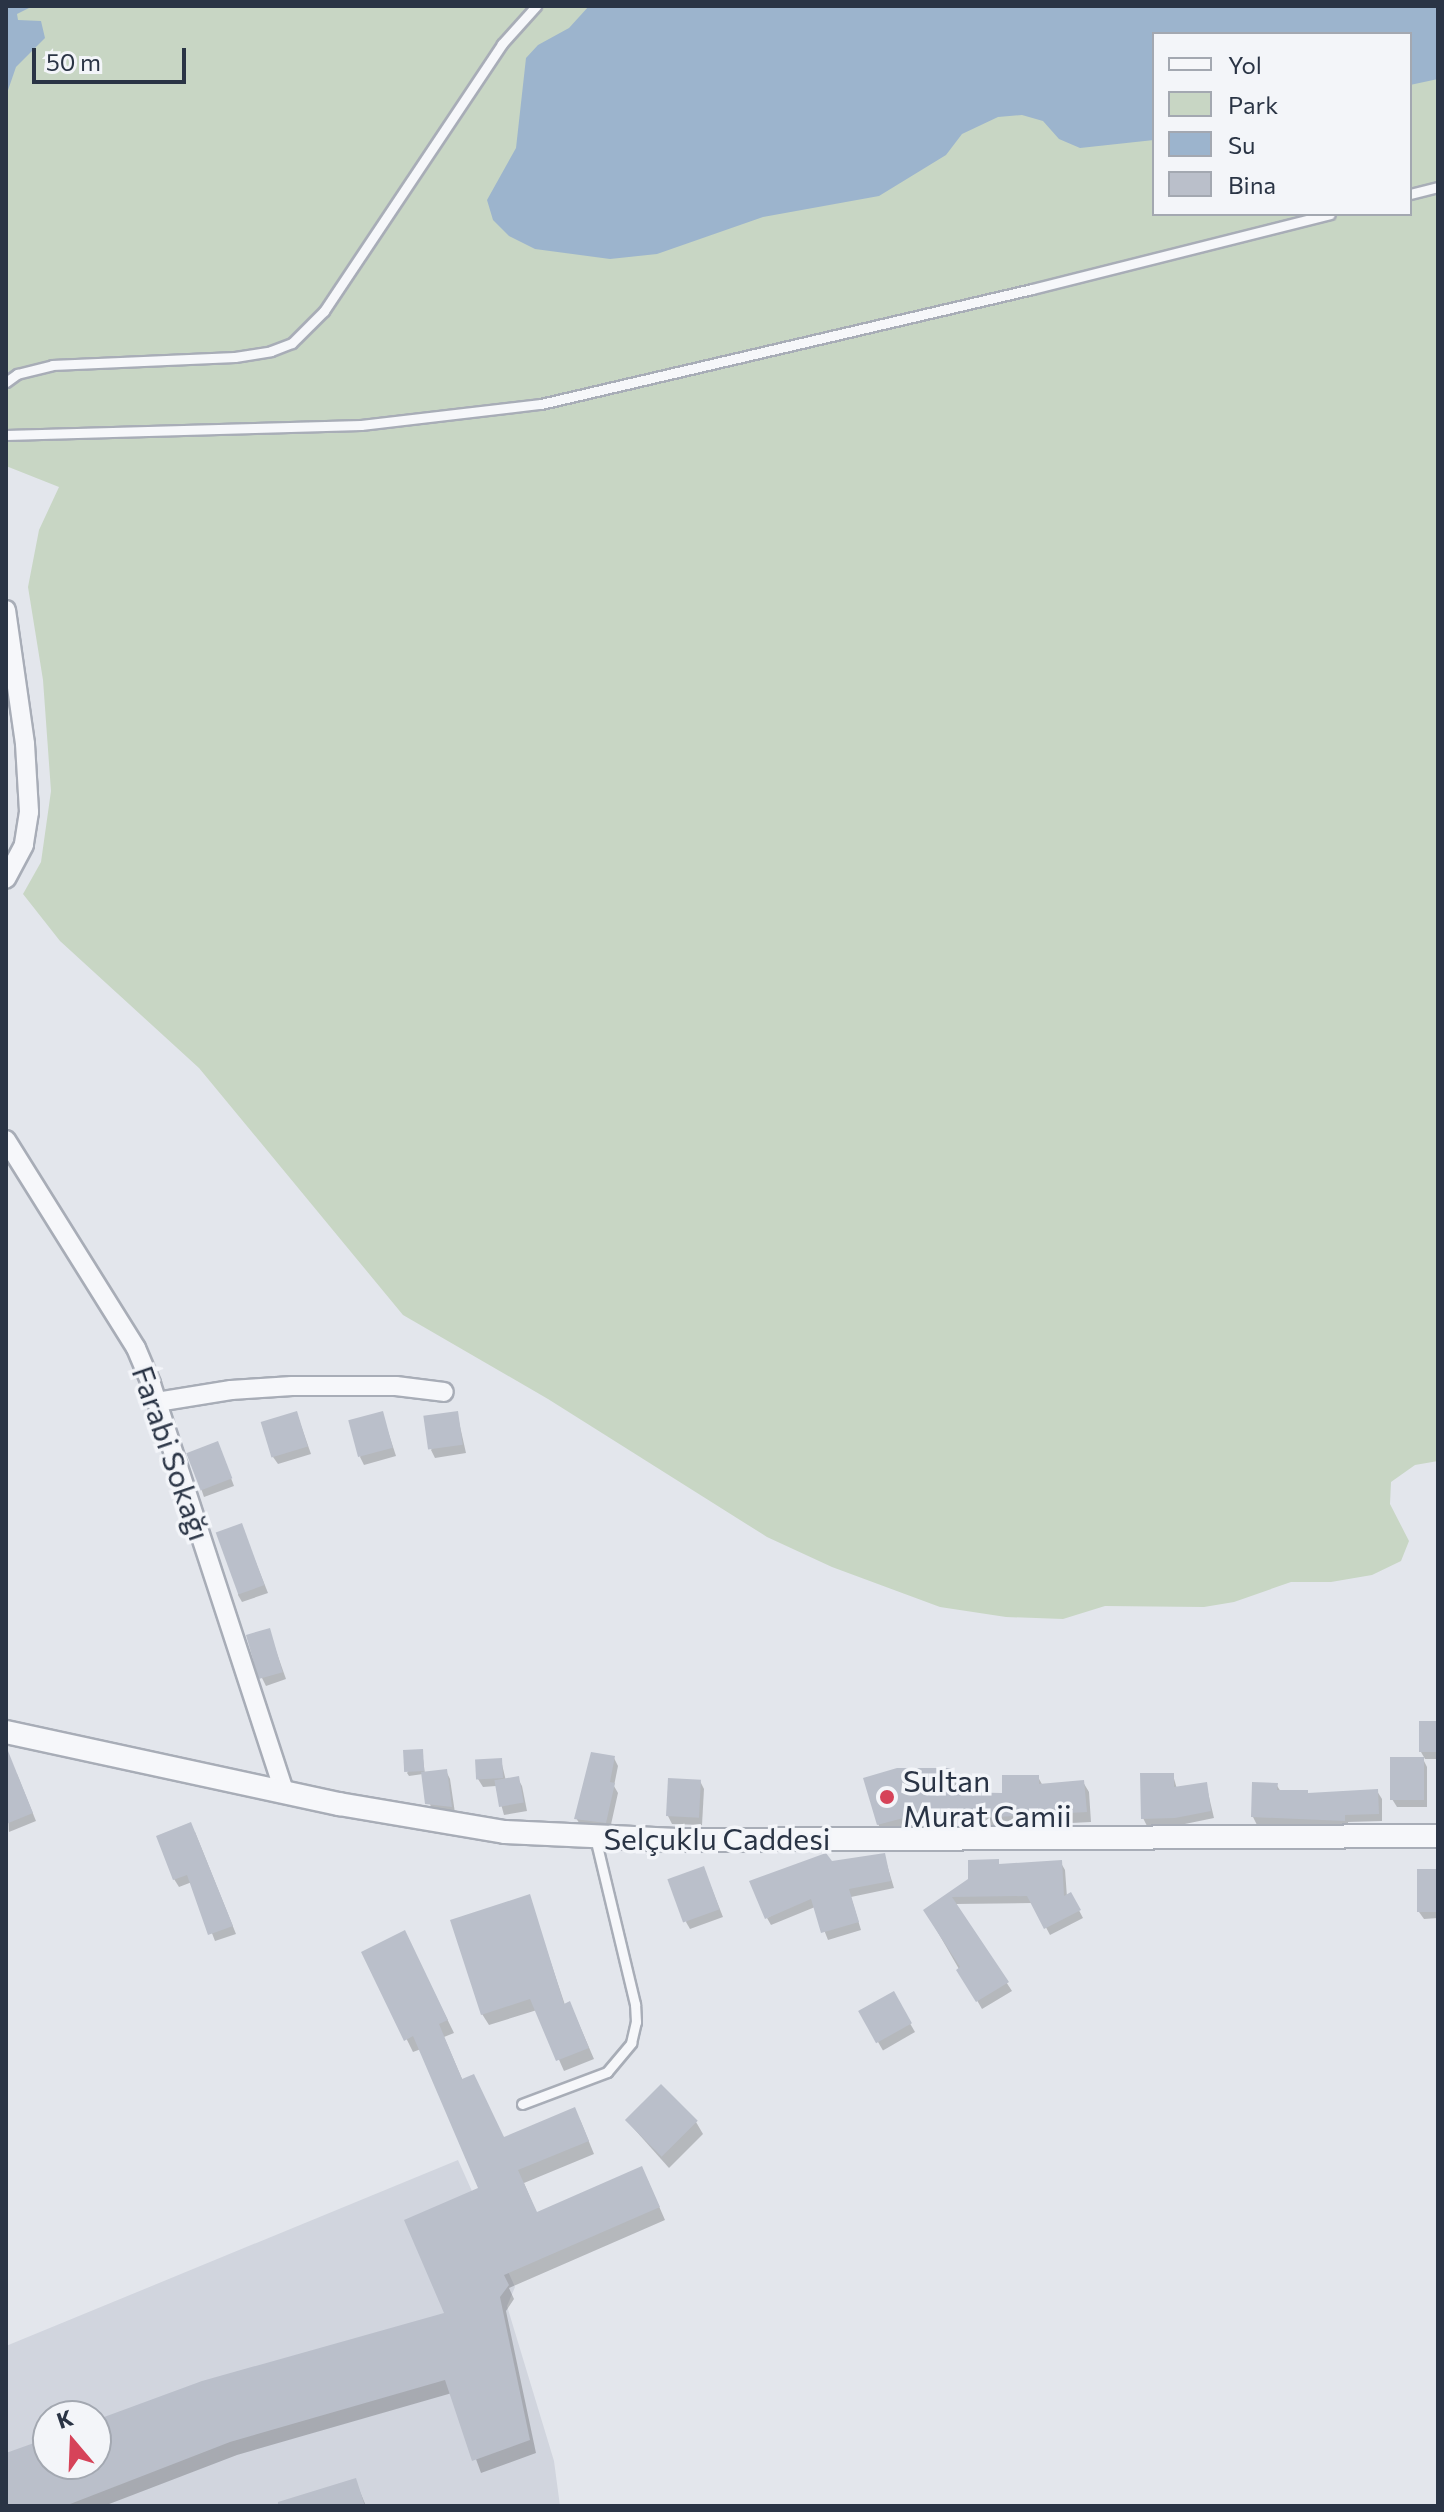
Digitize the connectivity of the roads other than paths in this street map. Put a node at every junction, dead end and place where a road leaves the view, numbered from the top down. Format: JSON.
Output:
{"nodes":[{"id":1,"x":536,"y":6,"type":"edge"},
{"id":2,"x":1438,"y":187,"type":"edge"},
{"id":3,"x":1412,"y":194,"type":"edge"},
{"id":4,"x":1322,"y":216,"type":"edge"},
{"id":5,"x":6,"y":382,"type":"edge"},
{"id":6,"x":6,"y":435,"type":"edge"},
{"id":7,"x":6,"y":610,"type":"edge"},
{"id":8,"x":6,"y":879,"type":"edge"},
{"id":9,"x":6,"y":1140,"type":"edge"},
{"id":10,"x":444,"y":1392,"type":"dead end"},
{"id":11,"x":157,"y":1402,"type":"junction"},
{"id":12,"x":6,"y":1732,"type":"edge"},
{"id":13,"x":284,"y":1792,"type":"junction"},
{"id":14,"x":1438,"y":1836,"type":"edge"},
{"id":15,"x":595,"y":1837,"type":"junction"},
{"id":16,"x":522,"y":2104,"type":"dead end"}],
"edges":[{"from":1,"to":5,"type":"lane"},
{"from":2,"to":3,"type":"lane"},
{"from":4,"to":6,"type":"lane"},
{"from":7,"to":8,"type":"street"},
{"from":9,"to":11,"type":"street","name":"Farabi Sokağı"},
{"from":10,"to":11,"type":"street"},
{"from":11,"to":13,"type":"street","name":"Farabi Sokağı"},
{"from":12,"to":13,"type":"street","name":"Selçuklu Caddesi"},
{"from":13,"to":15,"type":"street","name":"Selçuklu Caddesi"},
{"from":14,"to":15,"type":"street","name":"Selçuklu Caddesi"},
{"from":15,"to":16,"type":"lane"}]}
